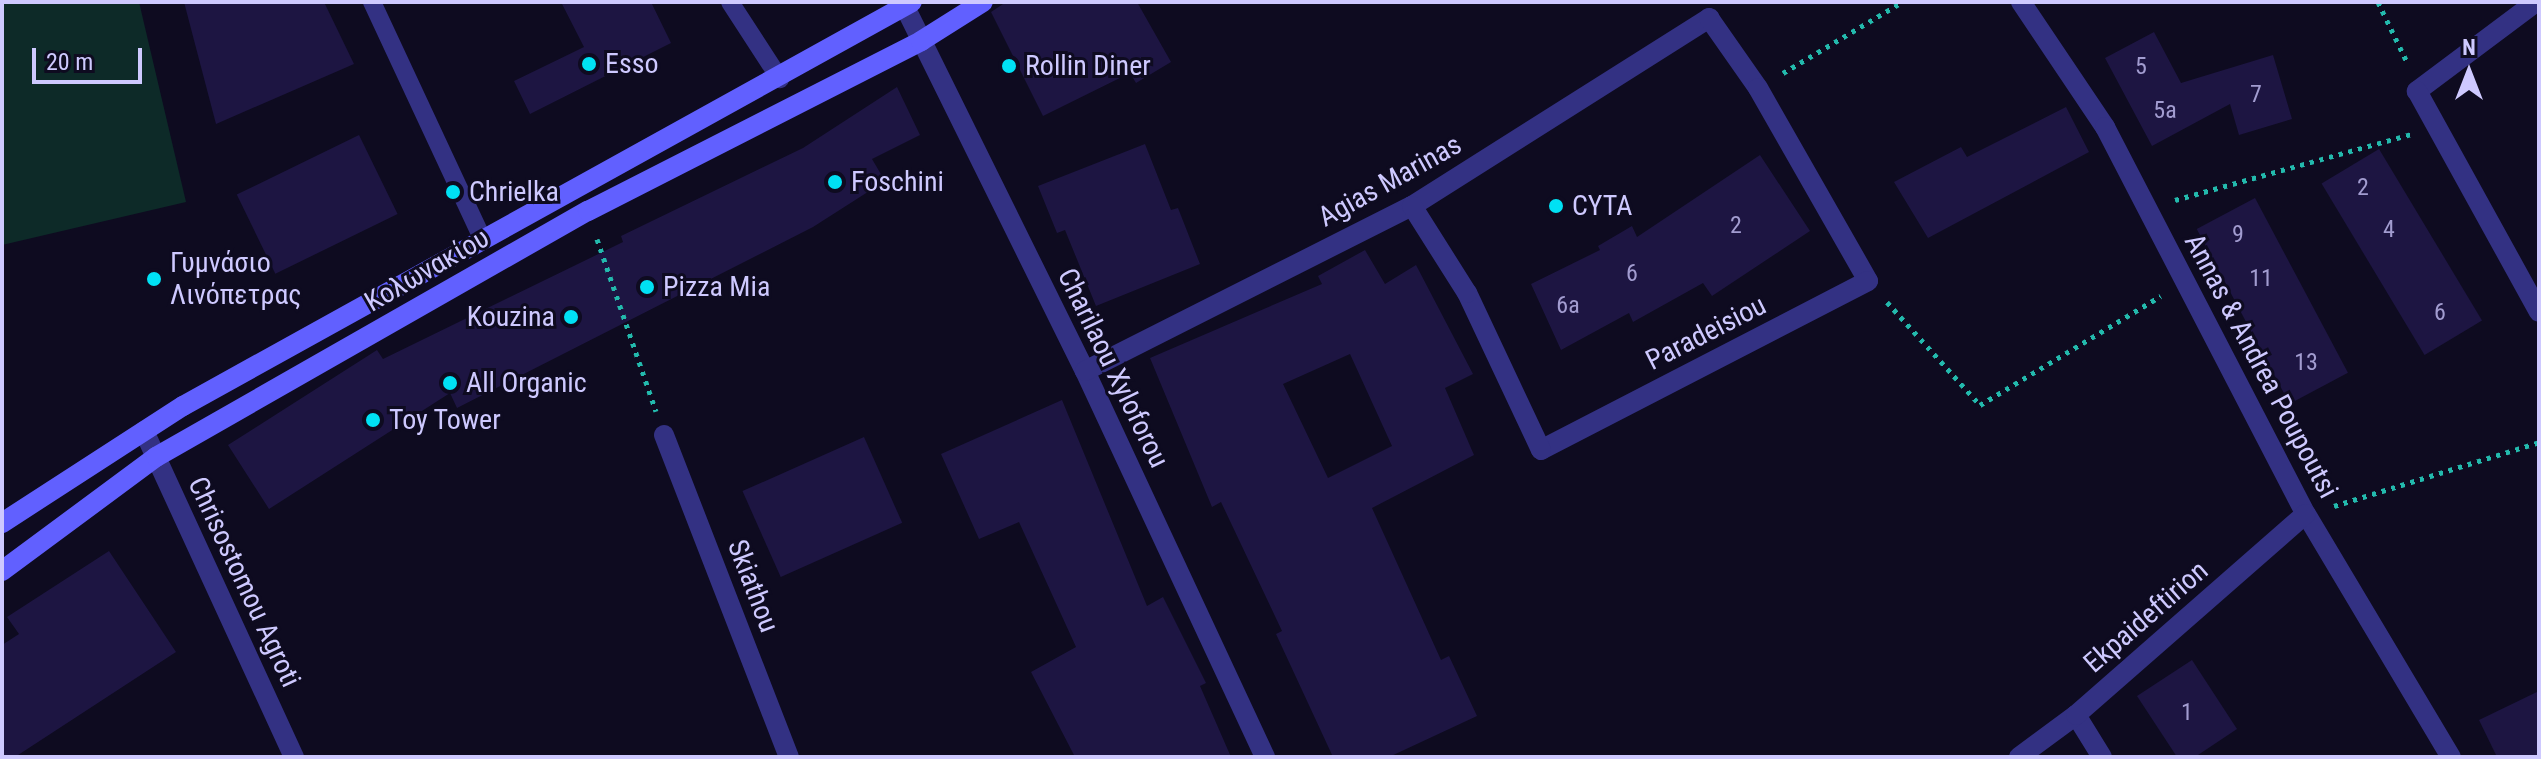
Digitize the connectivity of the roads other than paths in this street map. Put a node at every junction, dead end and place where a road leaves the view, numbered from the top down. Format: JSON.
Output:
{"nodes":[{"id":1,"x":372,"y":2,"type":"edge"},
{"id":2,"x":730,"y":2,"type":"edge"},
{"id":3,"x":983,"y":2,"type":"edge"},
{"id":4,"x":2021,"y":2,"type":"edge"},
{"id":5,"x":2536,"y":2,"type":"edge"},
{"id":6,"x":908,"y":4,"type":"edge"},
{"id":7,"x":921,"y":41,"type":"junction"},
{"id":8,"x":780,"y":79,"type":"junction"},
{"id":9,"x":1412,"y":206,"type":"junction"},
{"id":10,"x":482,"y":238,"type":"junction"},
{"id":11,"x":1868,"y":281,"type":"joint"},
{"id":12,"x":2539,"y":312,"type":"edge"},
{"id":13,"x":1085,"y":371,"type":"junction"},
{"id":14,"x":144,"y":431,"type":"junction"},
{"id":15,"x":664,"y":435,"type":"road end"},
{"id":16,"x":156,"y":457,"type":"junction"},
{"id":17,"x":2306,"y":514,"type":"junction"},
{"id":18,"x":2,"y":523,"type":"edge"},
{"id":19,"x":2,"y":571,"type":"edge"},
{"id":20,"x":2076,"y":715,"type":"junction"},
{"id":21,"x":294,"y":757,"type":"edge"},
{"id":22,"x":789,"y":757,"type":"edge"},
{"id":23,"x":1265,"y":757,"type":"edge"},
{"id":24,"x":2019,"y":757,"type":"edge"},
{"id":25,"x":2102,"y":757,"type":"edge"},
{"id":26,"x":2451,"y":757,"type":"edge"}],
"edges":[{"from":1,"to":10,"type":"lane"},
{"from":2,"to":8,"type":"lane"},
{"from":3,"to":7,"type":"main road","name":"Κολωνακίου"},
{"from":4,"to":17,"type":"street","name":"Annas & Andrea Poupoutsi"},
{"from":5,"to":12,"type":"street"},
{"from":6,"to":7,"type":"street","name":"Charilaou Xyloforou"},
{"from":6,"to":8,"type":"main road","name":"Κολωνακίου"},
{"from":7,"to":13,"type":"street","name":"Charilaou Xyloforou"},
{"from":7,"to":16,"type":"main road","name":"Κολωνακίου"},
{"from":8,"to":10,"type":"main road","name":"Κολωνακίου"},
{"from":9,"to":11,"type":"street","name":"Paradeisiou"},
{"from":9,"to":11,"type":"street","name":"Agias Marinas"},
{"from":9,"to":13,"type":"street","name":"Agias Marinas"},
{"from":10,"to":14,"type":"main road","name":"Κολωνακίου"},
{"from":13,"to":23,"type":"street","name":"Charilaou Xyloforou"},
{"from":14,"to":16,"type":"street","name":"Chrisostomou Agroti"},
{"from":14,"to":18,"type":"main road","name":"Κολωνακίου"},
{"from":15,"to":22,"type":"street","name":"Skiathou"},
{"from":16,"to":19,"type":"main road","name":"Κολωνακίου"},
{"from":16,"to":21,"type":"street","name":"Chrisostomou Agroti"},
{"from":17,"to":20,"type":"street","name":"Ekpaideftirion"},
{"from":17,"to":26,"type":"street","name":"Annas & Andrea Poupoutsi"},
{"from":20,"to":24,"type":"street","name":"Ekpaideftirion"},
{"from":20,"to":25,"type":"street"}]}
